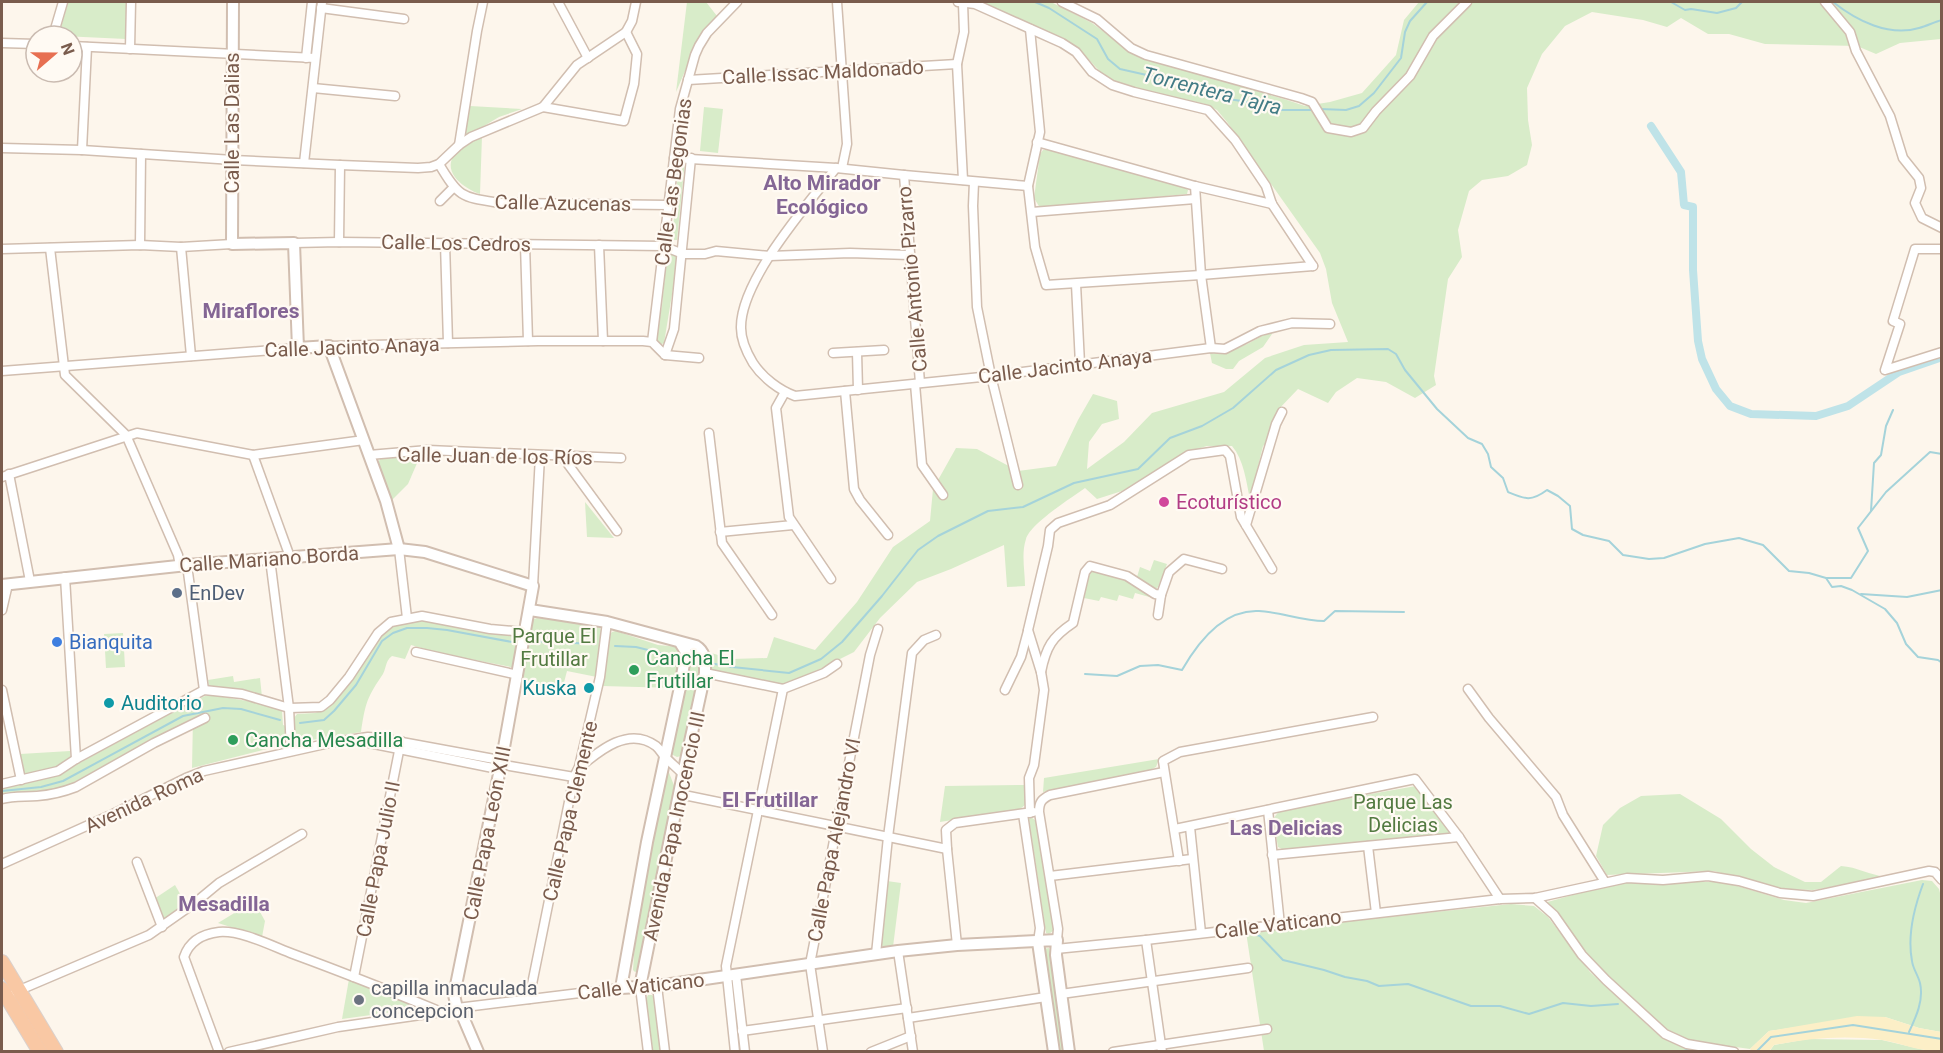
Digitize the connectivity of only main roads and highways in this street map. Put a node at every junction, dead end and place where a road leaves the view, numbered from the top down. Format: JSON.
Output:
{"nodes":[{"id":1,"x":2,"y":962,"type":"edge"},
{"id":2,"x":9,"y":992,"type":"edge"},
{"id":3,"x":40,"y":1052,"type":"edge"},
{"id":4,"x":56,"y":1052,"type":"edge"}],
"edges":[{"from":1,"to":2,"type":"highway"},
{"from":2,"to":3,"type":"highway"},
{"from":2,"to":4,"type":"highway"}]}
